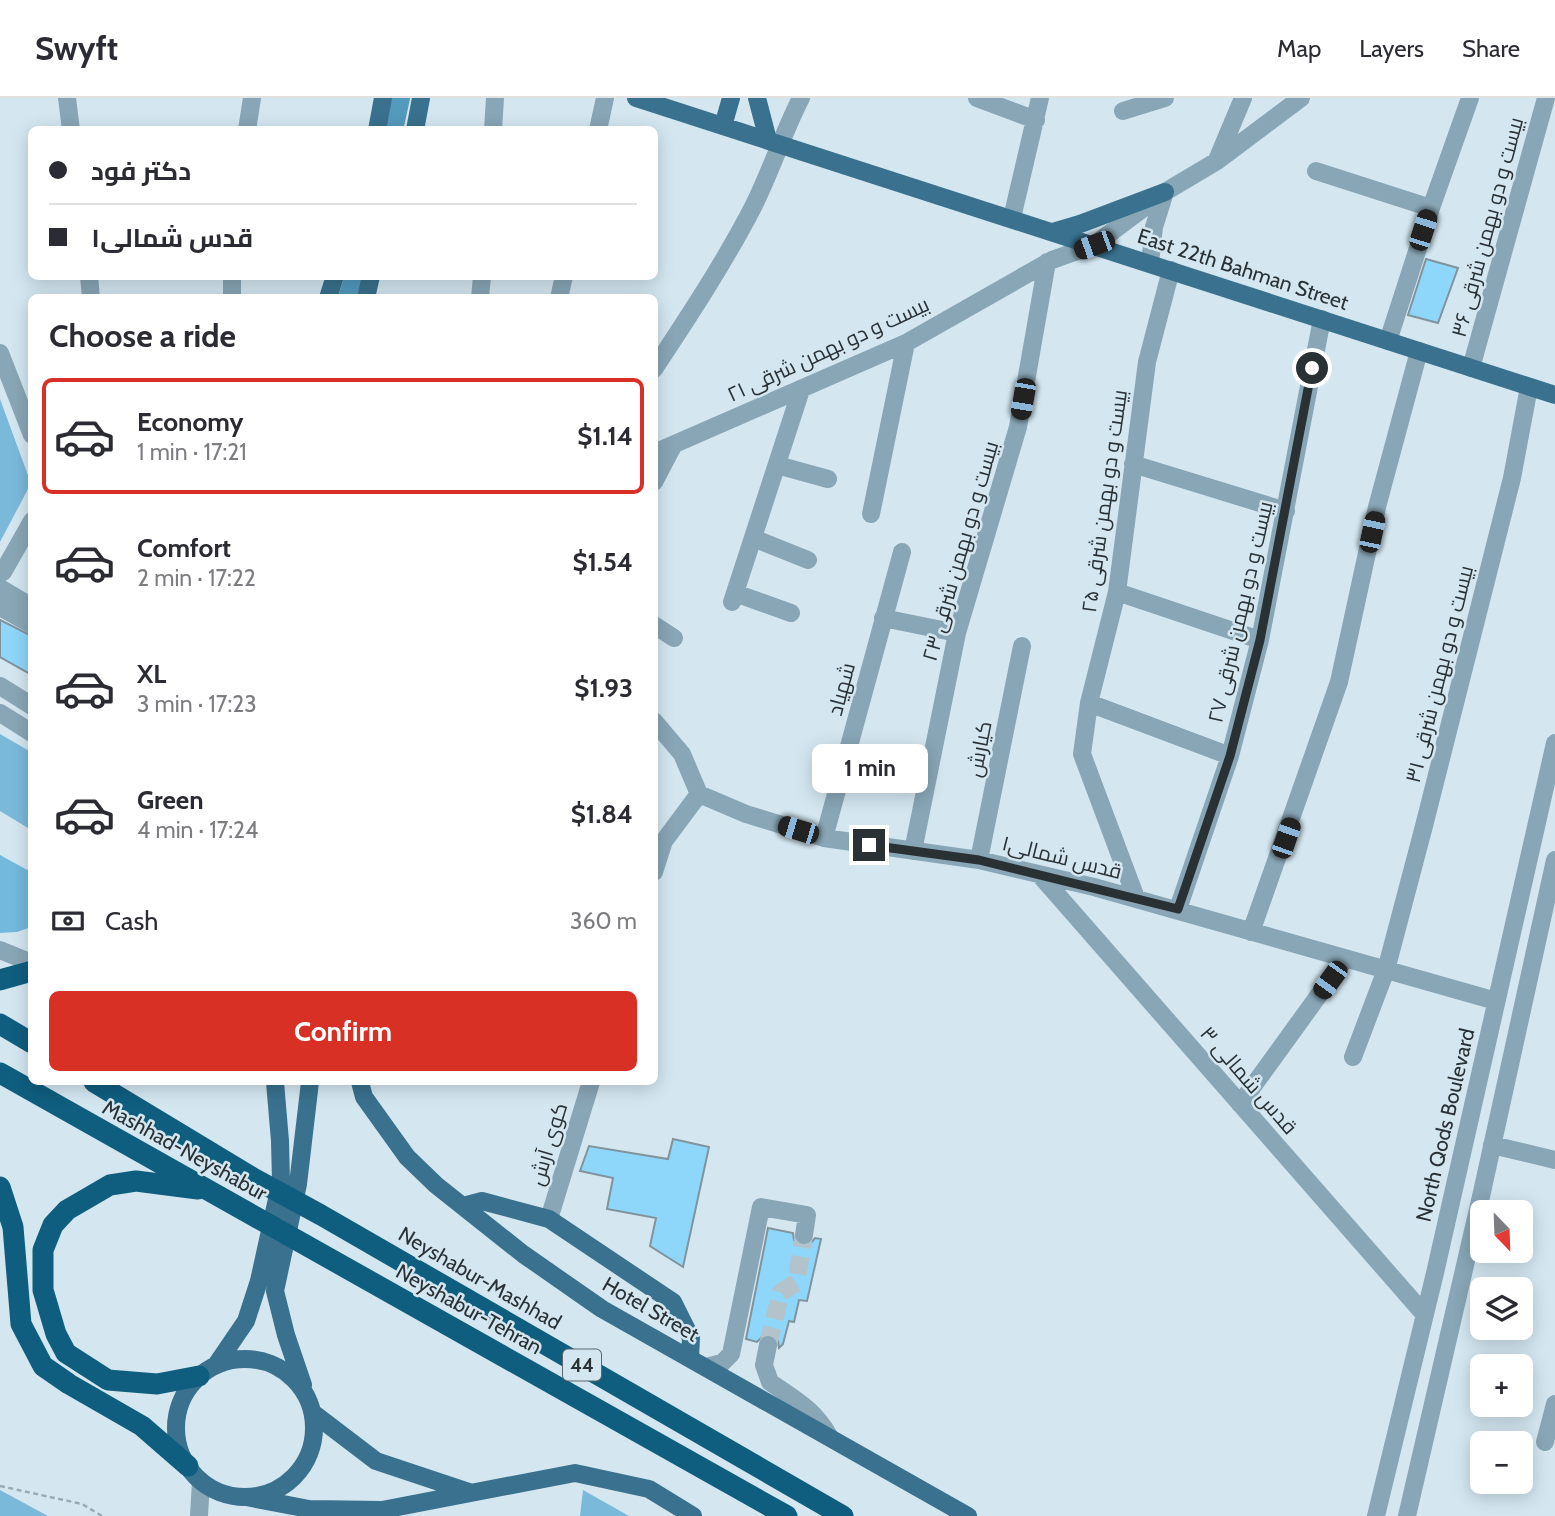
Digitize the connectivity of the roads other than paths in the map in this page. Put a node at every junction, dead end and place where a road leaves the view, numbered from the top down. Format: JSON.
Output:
{"nodes":[{"id":1,"x":67,"y":98,"type":"edge"},
{"id":2,"x":252,"y":98,"type":"edge"},
{"id":3,"x":383,"y":98,"type":"edge"},
{"id":4,"x":421,"y":98,"type":"edge"},
{"id":5,"x":495,"y":98,"type":"edge"},
{"id":6,"x":605,"y":98,"type":"edge"},
{"id":7,"x":636,"y":98,"type":"edge"},
{"id":8,"x":731,"y":98,"type":"edge"},
{"id":9,"x":757,"y":98,"type":"edge"},
{"id":10,"x":977,"y":98,"type":"edge"},
{"id":11,"x":1040,"y":98,"type":"edge"},
{"id":12,"x":1165,"y":98,"type":"edge"},
{"id":13,"x":1243,"y":98,"type":"edge"},
{"id":14,"x":1301,"y":98,"type":"edge"},
{"id":15,"x":1470,"y":98,"type":"edge"},
{"id":16,"x":1546,"y":98,"type":"edge"},
{"id":17,"x":798,"y":99,"type":"edge"},
{"id":18,"x":687,"y":106,"type":"edge"},
{"id":19,"x":1123,"y":111,"type":"dead end"},
{"id":20,"x":1036,"y":120,"type":"junction"},
{"id":21,"x":70,"y":126,"type":"edge"},
{"id":22,"x":248,"y":126,"type":"edge"},
{"id":23,"x":378,"y":126,"type":"edge"},
{"id":24,"x":416,"y":126,"type":"edge"},
{"id":25,"x":493,"y":126,"type":"edge"},
{"id":26,"x":599,"y":126,"type":"edge"},
{"id":27,"x":723,"y":126,"type":"junction"},
{"id":28,"x":775,"y":142,"type":"junction"},
{"id":29,"x":1217,"y":160,"type":"junction"},
{"id":30,"x":1316,"y":171,"type":"dead end"},
{"id":31,"x":1165,"y":192,"type":"junction"},
{"id":32,"x":1431,"y":208,"type":"junction"},
{"id":33,"x":1012,"y":218,"type":"junction"},
{"id":34,"x":1053,"y":232,"type":"junction"},
{"id":35,"x":1094,"y":245,"type":"junction"},
{"id":36,"x":1047,"y":262,"type":"junction"},
{"id":37,"x":1150,"y":263,"type":"junction"},
{"id":38,"x":1171,"y":270,"type":"junction"},
{"id":39,"x":1322,"y":320,"type":"junction"},
{"id":40,"x":1388,"y":341,"type":"junction"},
{"id":41,"x":906,"y":343,"type":"junction"},
{"id":42,"x":1419,"y":351,"type":"junction"},
{"id":43,"x":0,"y":353,"type":"edge"},
{"id":44,"x":658,"y":363,"type":"edge"},
{"id":45,"x":1471,"y":368,"type":"junction"},
{"id":46,"x":1529,"y":387,"type":"junction"},
{"id":47,"x":7,"y":390,"type":"edge"},
{"id":48,"x":801,"y":390,"type":"junction"},
{"id":49,"x":1555,"y":396,"type":"edge"},
{"id":50,"x":28,"y":428,"type":"edge"},
{"id":51,"x":674,"y":444,"type":"junction"},
{"id":52,"x":658,"y":451,"type":"edge"},
{"id":53,"x":1133,"y":464,"type":"junction"},
{"id":54,"x":777,"y":465,"type":"junction"},
{"id":55,"x":658,"y":474,"type":"edge"},
{"id":56,"x":828,"y":479,"type":"dead end"},
{"id":57,"x":1286,"y":511,"type":"junction"},
{"id":58,"x":871,"y":514,"type":"dead end"},
{"id":59,"x":28,"y":529,"type":"edge"},
{"id":60,"x":753,"y":538,"type":"junction"},
{"id":61,"x":902,"y":552,"type":"dead end"},
{"id":62,"x":808,"y":561,"type":"dead end"},
{"id":63,"x":2,"y":580,"type":"edge"},
{"id":64,"x":1117,"y":592,"type":"junction"},
{"id":65,"x":28,"y":603,"type":"edge"},
{"id":66,"x":0,"y":607,"type":"edge"},
{"id":67,"x":790,"y":613,"type":"dead end"},
{"id":68,"x":883,"y":618,"type":"junction"},
{"id":69,"x":28,"y":623,"type":"edge"},
{"id":70,"x":658,"y":628,"type":"edge"},
{"id":71,"x":957,"y":633,"type":"junction"},
{"id":72,"x":674,"y":638,"type":"dead end"},
{"id":73,"x":1260,"y":640,"type":"junction"},
{"id":74,"x":1022,"y":646,"type":"dead end"},
{"id":75,"x":0,"y":686,"type":"edge"},
{"id":76,"x":1089,"y":703,"type":"junction"},
{"id":77,"x":28,"y":704,"type":"edge"},
{"id":78,"x":0,"y":713,"type":"edge"},
{"id":79,"x":658,"y":726,"type":"edge"},
{"id":80,"x":28,"y":730,"type":"edge"},
{"id":81,"x":1555,"y":743,"type":"edge"},
{"id":82,"x":1230,"y":756,"type":"junction"},
{"id":83,"x":699,"y":794,"type":"junction"},
{"id":84,"x":824,"y":838,"type":"junction"},
{"id":85,"x":659,"y":840,"type":"edge"},
{"id":86,"x":1531,"y":848,"type":"junction"},
{"id":87,"x":913,"y":851,"type":"junction"},
{"id":88,"x":1555,"y":853,"type":"edge"},
{"id":89,"x":979,"y":860,"type":"junction"},
{"id":90,"x":1555,"y":860,"type":"edge"},
{"id":91,"x":1039,"y":874,"type":"junction"},
{"id":92,"x":1136,"y":898,"type":"junction"},
{"id":93,"x":1178,"y":909,"type":"junction"},
{"id":94,"x":1251,"y":932,"type":"junction"},
{"id":95,"x":0,"y":950,"type":"edge"},
{"id":96,"x":1345,"y":959,"type":"junction"},
{"id":97,"x":28,"y":961,"type":"edge"},
{"id":98,"x":1386,"y":970,"type":"junction"},
{"id":99,"x":28,"y":972,"type":"edge"},
{"id":100,"x":0,"y":980,"type":"edge"},
{"id":101,"x":1496,"y":1001,"type":"junction"},
{"id":102,"x":0,"y":1024,"type":"edge"},
{"id":103,"x":28,"y":1041,"type":"edge"},
{"id":104,"x":1353,"y":1057,"type":"dead end"},
{"id":105,"x":0,"y":1073,"type":"edge"},
{"id":106,"x":99,"y":1085,"type":"edge"},
{"id":107,"x":113,"y":1085,"type":"edge"},
{"id":108,"x":275,"y":1085,"type":"edge"},
{"id":109,"x":310,"y":1085,"type":"edge"},
{"id":110,"x":361,"y":1085,"type":"edge"},
{"id":111,"x":590,"y":1085,"type":"edge"},
{"id":112,"x":127,"y":1102,"type":"junction"},
{"id":113,"x":1240,"y":1104,"type":"junction"},
{"id":114,"x":1492,"y":1145,"type":"junction"},
{"id":115,"x":1555,"y":1160,"type":"edge"},
{"id":116,"x":1455,"y":1185,"type":"junction"},
{"id":117,"x":0,"y":1186,"type":"edge"},
{"id":118,"x":206,"y":1190,"type":"junction"},
{"id":119,"x":1482,"y":1192,"type":"junction"},
{"id":120,"x":463,"y":1206,"type":"junction"},
{"id":121,"x":549,"y":1219,"type":"junction"},
{"id":122,"x":804,"y":1236,"type":"tunnel mouth"},
{"id":123,"x":310,"y":1248,"type":"joint"},
{"id":124,"x":1425,"y":1315,"type":"junction"},
{"id":125,"x":768,"y":1345,"type":"tunnel mouth"},
{"id":126,"x":698,"y":1363,"type":"junction"},
{"id":127,"x":208,"y":1370,"type":"junction"},
{"id":128,"x":306,"y":1395,"type":"junction"},
{"id":129,"x":1555,"y":1404,"type":"edge"},
{"id":130,"x":313,"y":1413,"type":"junction"},
{"id":131,"x":829,"y":1436,"type":"junction"},
{"id":132,"x":1545,"y":1443,"type":"dead end"},
{"id":133,"x":195,"y":1474,"type":"junction"},
{"id":134,"x":791,"y":1486,"type":"junction"},
{"id":135,"x":472,"y":1493,"type":"junction"},
{"id":136,"x":246,"y":1497,"type":"junction"},
{"id":137,"x":782,"y":1514,"type":"edge"},
{"id":138,"x":199,"y":1516,"type":"edge"},
{"id":139,"x":693,"y":1516,"type":"edge"},
{"id":140,"x":843,"y":1516,"type":"edge"},
{"id":141,"x":858,"y":1516,"type":"edge"},
{"id":142,"x":968,"y":1516,"type":"edge"},
{"id":143,"x":1376,"y":1516,"type":"edge"},
{"id":144,"x":1407,"y":1516,"type":"edge"}],
"edges":[{"from":1,"to":21,"type":"street"},
{"from":2,"to":22,"type":"street"},
{"from":3,"to":23,"type":"main road"},
{"from":4,"to":24,"type":"main road"},
{"from":5,"to":25,"type":"street"},
{"from":6,"to":26,"type":"street"},
{"from":7,"to":18,"type":"main road","name":"East 22th Bahman Street"},
{"from":8,"to":27,"type":"main road"},
{"from":9,"to":28,"type":"main road"},
{"from":10,"to":20,"type":"street"},
{"from":11,"to":20,"type":"street"},
{"from":12,"to":19,"type":"street"},
{"from":13,"to":29,"type":"street"},
{"from":14,"to":29,"type":"street","name":"بیست و دو بهمن شرقی ۲۱"},
{"from":15,"to":32,"type":"street"},
{"from":16,"to":45,"type":"street","name":"بیست و دو بهمن شرقی ۳۶"},
{"from":17,"to":28,"type":"street"},
{"from":18,"to":27,"type":"main road","name":"East 22th Bahman Street"},
{"from":20,"to":33,"type":"street"},
{"from":27,"to":28,"type":"main road","name":"East 22th Bahman Street"},
{"from":28,"to":33,"type":"main road","name":"East 22th Bahman Street"},
{"from":28,"to":44,"type":"street"},
{"from":29,"to":31,"type":"street","name":"بیست و دو بهمن شرقی ۲۱"},
{"from":30,"to":32,"type":"street"},
{"from":31,"to":34,"type":"main road"},
{"from":31,"to":35,"type":"street","name":"بیست و دو بهمن شرقی ۲۱"},
{"from":31,"to":37,"type":"street"},
{"from":32,"to":40,"type":"street"},
{"from":33,"to":34,"type":"main road","name":"East 22th Bahman Street"},
{"from":34,"to":35,"type":"main road","name":"East 22th Bahman Street"},
{"from":35,"to":36,"type":"street","name":"بیست و دو بهمن شرقی ۲۱"},
{"from":35,"to":37,"type":"main road","name":"East 22th Bahman Street"},
{"from":36,"to":41,"type":"street","name":"بیست و دو بهمن شرقی ۲۱"},
{"from":36,"to":71,"type":"street","name":"بیست و دو بهمن شرقی ۲۳"},
{"from":37,"to":38,"type":"main road","name":"East 22th Bahman Street"},
{"from":38,"to":39,"type":"main road","name":"East 22th Bahman Street"},
{"from":38,"to":53,"type":"street","name":"بیست و دو بهمن شرقی ۲۵"},
{"from":39,"to":40,"type":"main road","name":"East 22th Bahman Street"},
{"from":39,"to":57,"type":"street","name":"بیست و دو بهمن شرقی ۲۷"},
{"from":40,"to":42,"type":"main road","name":"East 22th Bahman Street"},
{"from":41,"to":48,"type":"street","name":"بیست و دو بهمن شرقی ۲۱"},
{"from":41,"to":58,"type":"street"},
{"from":42,"to":45,"type":"main road","name":"East 22th Bahman Street"},
{"from":42,"to":94,"type":"street"},
{"from":43,"to":47,"type":"street"},
{"from":45,"to":46,"type":"main road","name":"East 22th Bahman Street"},
{"from":46,"to":49,"type":"main road","name":"East 22th Bahman Street"},
{"from":46,"to":98,"type":"street","name":"بیست و دو بهمن شرقی ۳۱"},
{"from":47,"to":50,"type":"street"},
{"from":48,"to":51,"type":"street","name":"بیست و دو بهمن شرقی ۲۱"},
{"from":48,"to":54,"type":"street"},
{"from":51,"to":52,"type":"street","name":"بیست و دو بهمن شرقی ۲۱"},
{"from":51,"to":55,"type":"street"},
{"from":53,"to":57,"type":"street"},
{"from":53,"to":64,"type":"street","name":"بیست و دو بهمن شرقی ۲۵"},
{"from":54,"to":56,"type":"street"},
{"from":54,"to":60,"type":"street"},
{"from":57,"to":73,"type":"street","name":"بیست و دو بهمن شرقی ۲۷"},
{"from":59,"to":63,"type":"street"},
{"from":60,"to":62,"type":"street"},
{"from":60,"to":67,"type":"street"},
{"from":61,"to":68,"type":"street","name":"شهیاد"},
{"from":63,"to":65,"type":"street"},
{"from":64,"to":73,"type":"street"},
{"from":64,"to":76,"type":"street","name":"بیست و دو بهمن شرقی ۲۵"},
{"from":66,"to":69,"type":"street"},
{"from":68,"to":71,"type":"street"},
{"from":68,"to":84,"type":"street","name":"شهیاد"},
{"from":70,"to":72,"type":"street"},
{"from":71,"to":87,"type":"street","name":"بیست و دو بهمن شرقی ۲۳"},
{"from":73,"to":82,"type":"street","name":"بیست و دو بهمن شرقی ۲۷"},
{"from":74,"to":89,"type":"street","name":"کیارش"},
{"from":75,"to":77,"type":"street"},
{"from":76,"to":82,"type":"street"},
{"from":76,"to":92,"type":"street","name":"بیست و دو بهمن شرقی ۲۵"},
{"from":78,"to":80,"type":"street"},
{"from":79,"to":83,"type":"street"},
{"from":81,"to":86,"type":"street","name":"North Qods Boulevard"},
{"from":82,"to":93,"type":"street","name":"بیست و دو بهمن شرقی ۲۷"},
{"from":83,"to":84,"type":"street","name":"قدس شمالی۱"},
{"from":83,"to":85,"type":"street"},
{"from":84,"to":87,"type":"street","name":"قدس شمالی۱"},
{"from":86,"to":88,"type":"street"},
{"from":86,"to":101,"type":"street","name":"North Qods Boulevard"},
{"from":87,"to":89,"type":"street","name":"قدس شمالی۱"},
{"from":89,"to":91,"type":"street","name":"قدس شمالی۱"},
{"from":90,"to":114,"type":"street"},
{"from":91,"to":92,"type":"street","name":"قدس شمالی۱"},
{"from":91,"to":113,"type":"street","name":"قدس شمالی ۳"},
{"from":92,"to":93,"type":"street","name":"قدس شمالی۱"},
{"from":93,"to":94,"type":"street","name":"قدس شمالی۱"},
{"from":94,"to":96,"type":"street","name":"قدس شمالی۱"},
{"from":95,"to":97,"type":"street"},
{"from":96,"to":98,"type":"street","name":"قدس شمالی۱"},
{"from":96,"to":113,"type":"street"},
{"from":98,"to":101,"type":"street","name":"قدس شمالی۱"},
{"from":98,"to":104,"type":"street","name":"بیست و دو بهمن شرقی ۳۱"},
{"from":99,"to":100,"type":"highway"},
{"from":101,"to":116,"type":"street","name":"North Qods Boulevard"},
{"from":102,"to":103,"type":"highway"},
{"from":105,"to":118,"type":"highway","name":"Mashhad-Neyshabur","number":"44"},
{"from":106,"to":112,"type":"highway","name":"Neyshabur-Mashhad","number":"44"},
{"from":107,"to":112,"type":"highway"},
{"from":108,"to":127,"type":"main road"},
{"from":109,"to":128,"type":"main road"},
{"from":110,"to":120,"type":"main road","name":"Hotel Street"},
{"from":111,"to":121,"type":"street","name":"کوی آرش"},
{"from":112,"to":134,"type":"highway","name":"Neyshabur-Mashhad","number":"44"},
{"from":113,"to":124,"type":"street","name":"قدس شمالی ۳"},
{"from":114,"to":115,"type":"street"},
{"from":114,"to":119,"type":"street"},
{"from":116,"to":119,"type":"street"},
{"from":116,"to":124,"type":"street","name":"North Qods Boulevard"},
{"from":117,"to":133,"type":"highway"},
{"from":118,"to":123,"type":"highway","name":"Mashhad-Neyshabur","number":"44"},
{"from":118,"to":127,"type":"highway"},
{"from":119,"to":144,"type":"street"},
{"from":120,"to":121,"type":"main road"},
{"from":120,"to":126,"type":"main road","name":"Hotel Street"},
{"from":121,"to":126,"type":"main road"},
{"from":122,"to":126,"type":"street"},
{"from":123,"to":137,"type":"highway","name":"Neyshabur-Tehran","number":"44"},
{"from":124,"to":143,"type":"street","name":"North Qods Boulevard"},
{"from":125,"to":131,"type":"street"},
{"from":126,"to":131,"type":"main road","name":"Hotel Street"},
{"from":127,"to":128,"type":"main road"},
{"from":127,"to":133,"type":"main road"},
{"from":128,"to":130,"type":"main road"},
{"from":129,"to":132,"type":"street"},
{"from":130,"to":135,"type":"main road"},
{"from":130,"to":136,"type":"main road"},
{"from":131,"to":142,"type":"main road","name":"Hotel Street"},
{"from":133,"to":136,"type":"main road"},
{"from":133,"to":138,"type":"street"},
{"from":134,"to":140,"type":"highway","name":"Neyshabur-Mashhad","number":"44"},
{"from":134,"to":141,"type":"highway"},
{"from":135,"to":136,"type":"main road"},
{"from":135,"to":139,"type":"main road"}]}
